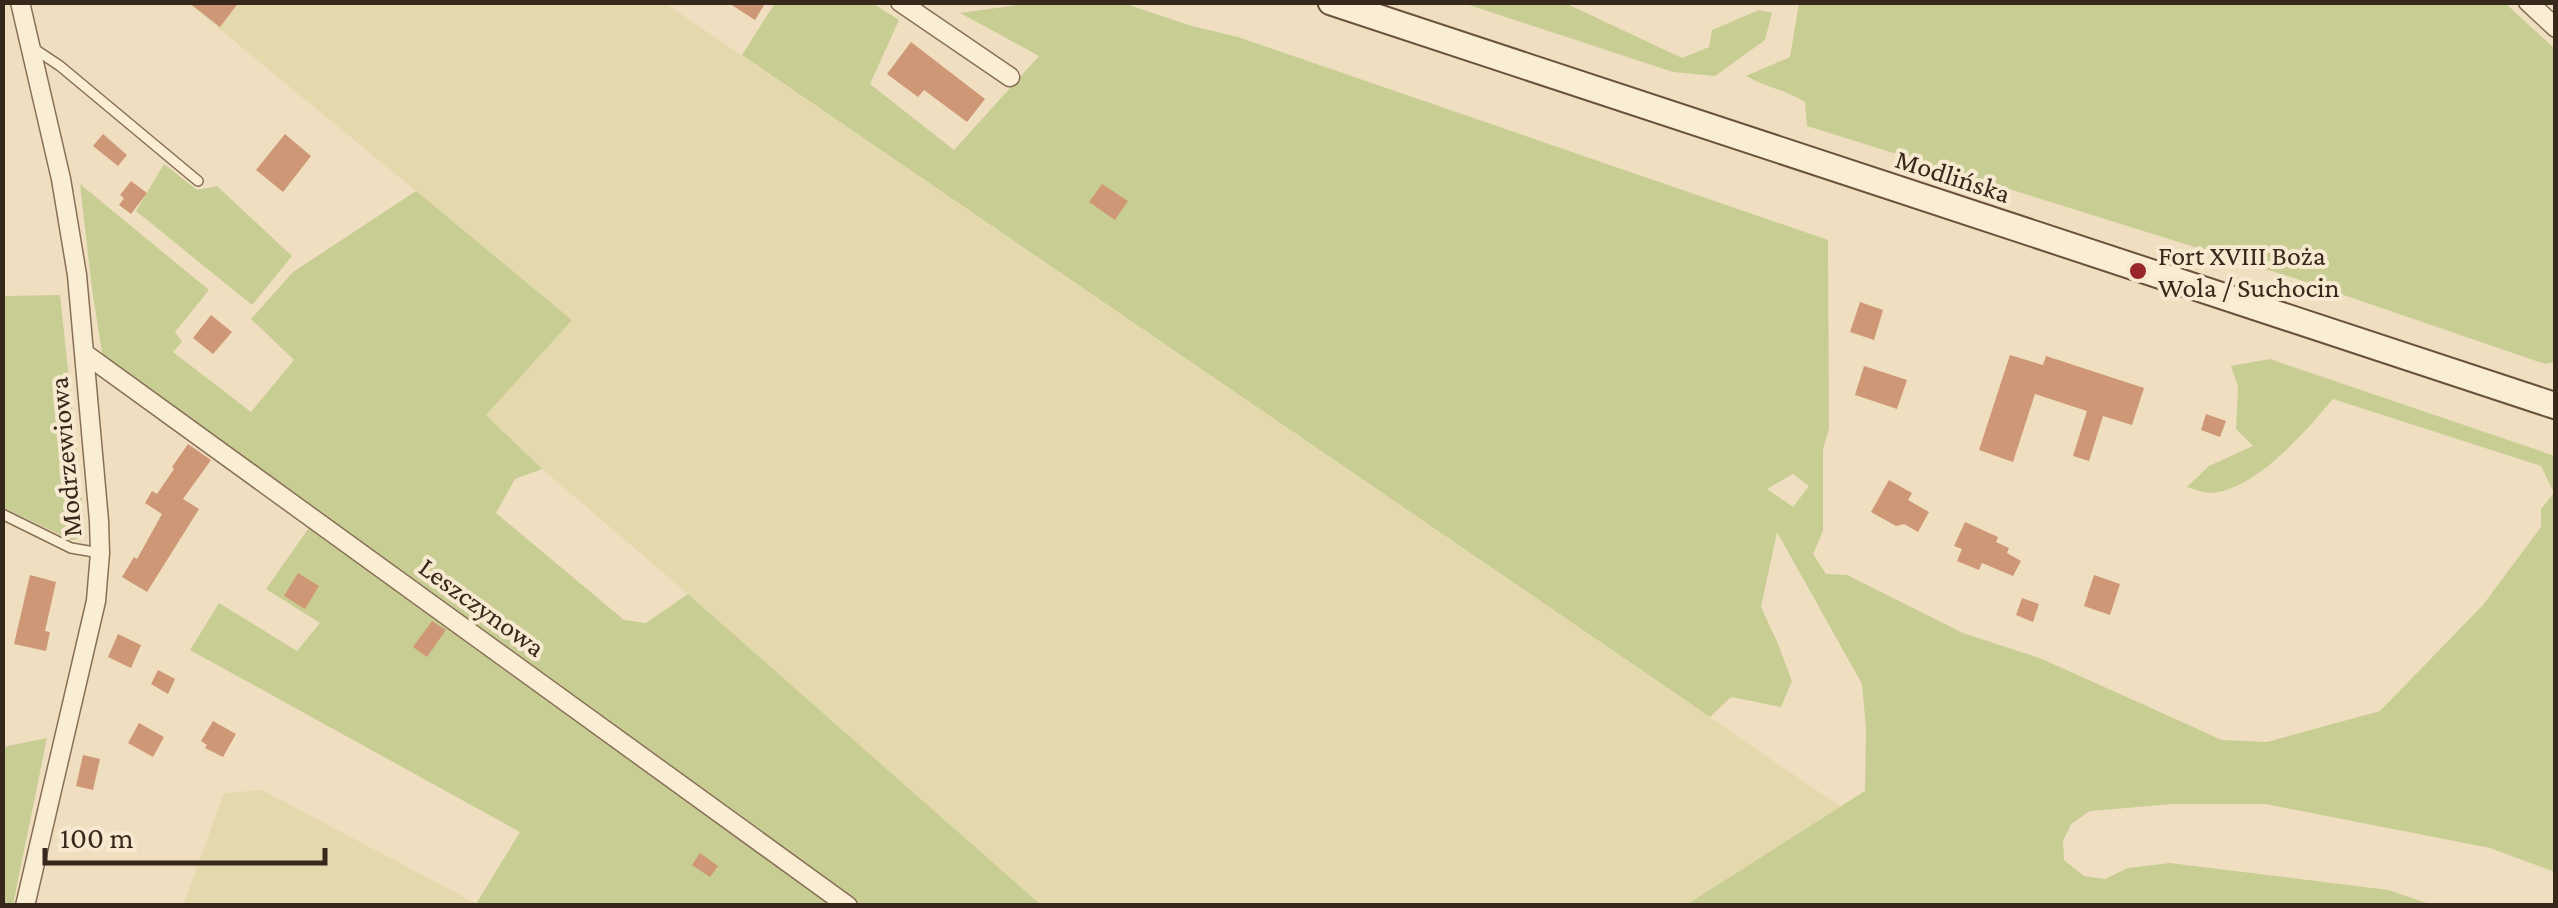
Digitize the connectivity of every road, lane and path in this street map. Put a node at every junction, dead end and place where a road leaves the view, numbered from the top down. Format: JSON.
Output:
{"nodes":[{"id":1,"x":20,"y":2,"type":"edge"},
{"id":2,"x":900,"y":2,"type":"edge"},
{"id":3,"x":1331,"y":2,"type":"edge"},
{"id":4,"x":2528,"y":2,"type":"edge"},
{"id":5,"x":2556,"y":28,"type":"edge"},
{"id":6,"x":30,"y":46,"type":"junction"},
{"id":7,"x":1010,"y":77,"type":"dead end"},
{"id":8,"x":198,"y":181,"type":"dead end"},
{"id":9,"x":84,"y":353,"type":"junction"},
{"id":10,"x":2556,"y":406,"type":"edge"},
{"id":11,"x":2,"y":514,"type":"edge"},
{"id":12,"x":100,"y":553,"type":"junction"},
{"id":13,"x":25,"y":906,"type":"edge"},
{"id":14,"x":848,"y":906,"type":"edge"}],
"edges":[{"from":1,"to":6,"type":"street","name":"Modrzewiowa"},
{"from":2,"to":7,"type":"street"},
{"from":3,"to":10,"type":"main road","name":"Modlińska"},
{"from":4,"to":5,"type":"street"},
{"from":6,"to":8,"type":"lane"},
{"from":6,"to":9,"type":"street","name":"Modrzewiowa"},
{"from":9,"to":12,"type":"street","name":"Modrzewiowa"},
{"from":9,"to":14,"type":"street","name":"Leszczynowa"},
{"from":11,"to":12,"type":"lane"},
{"from":12,"to":13,"type":"street","name":"Modrzewiowa"}]}
